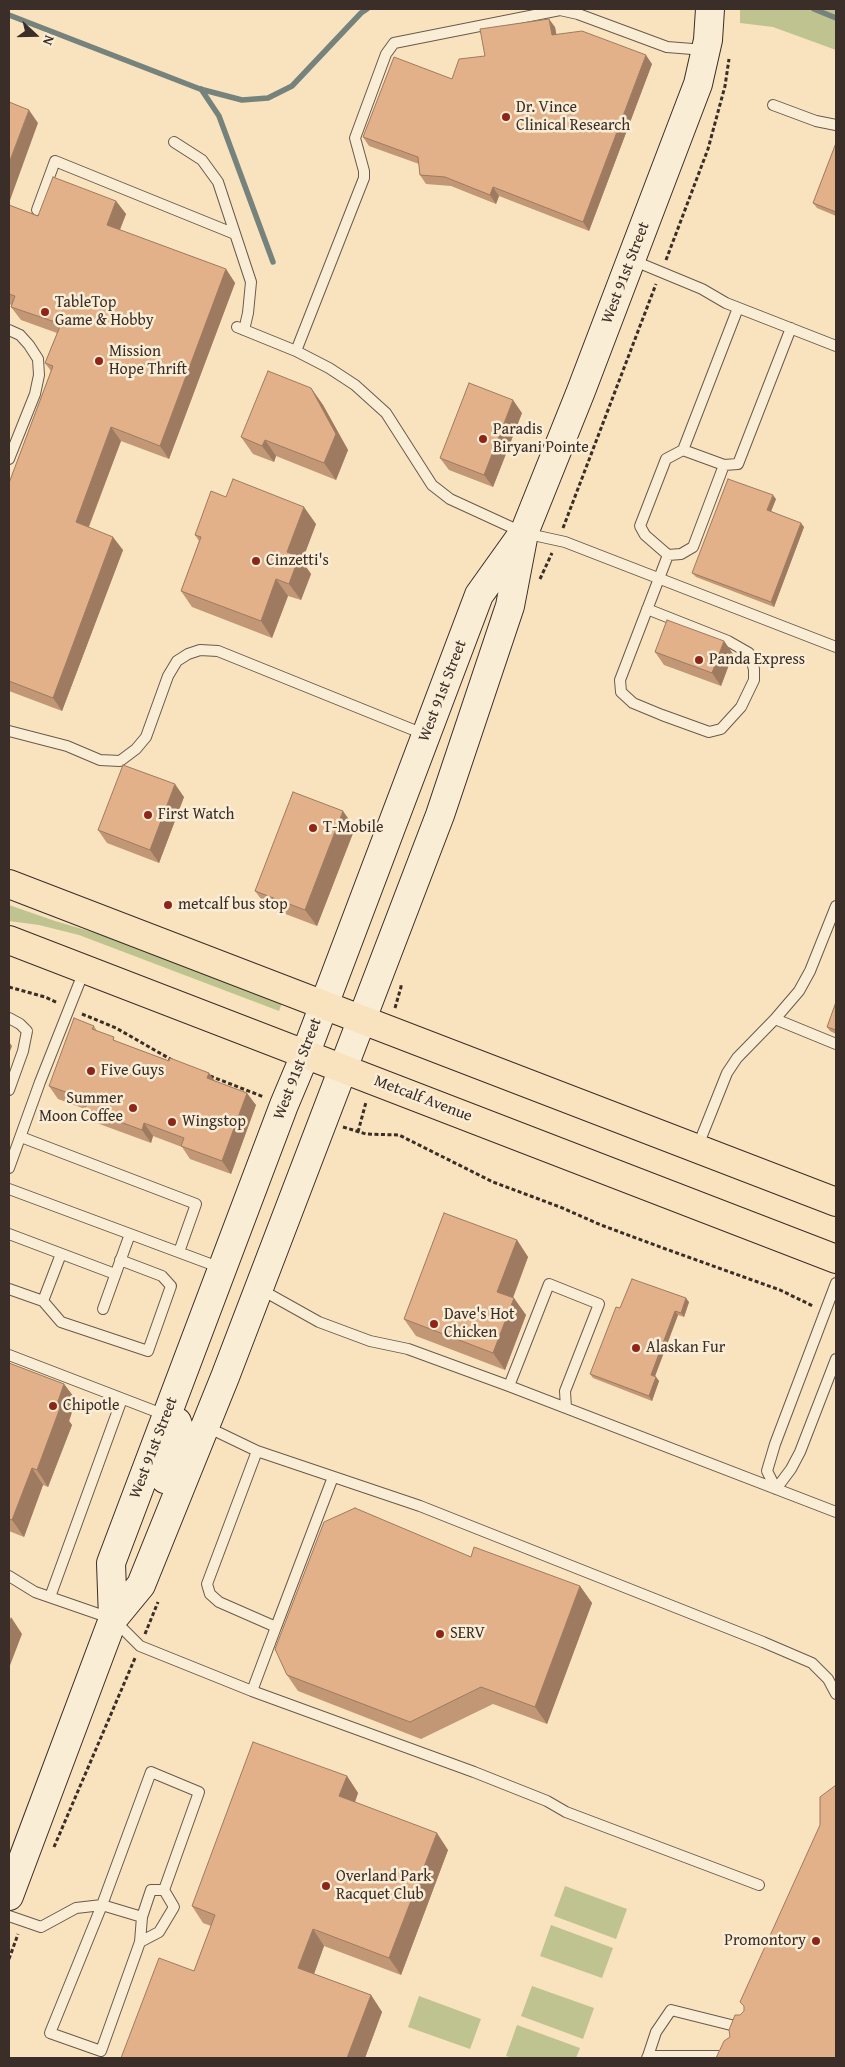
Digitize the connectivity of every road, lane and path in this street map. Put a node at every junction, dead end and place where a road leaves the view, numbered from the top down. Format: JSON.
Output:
{"nodes":[{"id":1,"x":710,"y":9,"type":"edge"},
{"id":2,"x":718,"y":50,"type":"junction"},
{"id":3,"x":773,"y":104,"type":"dead end"},
{"id":4,"x":836,"y":125,"type":"edge"},
{"id":5,"x":174,"y":142,"type":"dead end"},
{"id":6,"x":37,"y":210,"type":"dead end"},
{"id":7,"x":235,"y":234,"type":"junction"},
{"id":8,"x":631,"y":260,"type":"junction"},
{"id":9,"x":661,"y":271,"type":"junction"},
{"id":10,"x":738,"y":308,"type":"junction"},
{"id":11,"x":791,"y":328,"type":"junction"},
{"id":12,"x":9,"y":330,"type":"edge"},
{"id":13,"x":836,"y":346,"type":"edge"},
{"id":14,"x":296,"y":351,"type":"junction"},
{"id":15,"x":683,"y":450,"type":"junction"},
{"id":16,"x":9,"y":459,"type":"edge"},
{"id":17,"x":724,"y":465,"type":"junction"},
{"id":18,"x":524,"y":533,"type":"junction"},
{"id":19,"x":558,"y":541,"type":"junction"},
{"id":20,"x":668,"y":555,"type":"junction"},
{"id":21,"x":659,"y":578,"type":"junction"},
{"id":22,"x":537,"y":587,"type":"dead end"},
{"id":23,"x":647,"y":609,"type":"junction"},
{"id":24,"x":836,"y":647,"type":"edge"},
{"id":25,"x":9,"y":731,"type":"edge"},
{"id":26,"x":426,"y":735,"type":"junction"},
{"id":27,"x":9,"y":884,"type":"edge"},
{"id":28,"x":836,"y":906,"type":"edge"},
{"id":29,"x":9,"y":940,"type":"edge"},
{"id":30,"x":85,"y":970,"type":"junction"},
{"id":31,"x":401,"y":980,"type":"dead end"},
{"id":32,"x":9,"y":988,"type":"edge"},
{"id":33,"x":401,"y":988,"type":"dead end"},
{"id":34,"x":322,"y":1006,"type":"junction"},
{"id":35,"x":69,"y":1008,"type":"junction"},
{"id":36,"x":9,"y":1018,"type":"edge"},
{"id":37,"x":775,"y":1019,"type":"junction"},
{"id":38,"x":362,"y":1021,"type":"junction"},
{"id":39,"x":836,"y":1044,"type":"edge"},
{"id":40,"x":23,"y":1051,"type":"junction"},
{"id":41,"x":305,"y":1055,"type":"junction"},
{"id":42,"x":176,"y":1062,"type":"edge"},
{"id":43,"x":342,"y":1068,"type":"junction"},
{"id":44,"x":201,"y":1073,"type":"edge"},
{"id":45,"x":9,"y":1074,"type":"edge"},
{"id":46,"x":9,"y":1090,"type":"edge"},
{"id":47,"x":284,"y":1105,"type":"junction"},
{"id":48,"x":323,"y":1120,"type":"junction"},
{"id":49,"x":21,"y":1137,"type":"junction"},
{"id":50,"x":696,"y":1148,"type":"junction"},
{"id":51,"x":9,"y":1168,"type":"edge"},
{"id":52,"x":9,"y":1190,"type":"edge"},
{"id":53,"x":836,"y":1202,"type":"edge"},
{"id":54,"x":9,"y":1234,"type":"edge"},
{"id":55,"x":130,"y":1234,"type":"junction"},
{"id":56,"x":179,"y":1252,"type":"junction"},
{"id":57,"x":61,"y":1254,"type":"junction"},
{"id":58,"x":836,"y":1259,"type":"edge"},
{"id":59,"x":120,"y":1260,"type":"junction"},
{"id":60,"x":222,"y":1268,"type":"junction"},
{"id":61,"x":115,"y":1274,"type":"junction"},
{"id":62,"x":836,"y":1284,"type":"edge"},
{"id":63,"x":259,"y":1288,"type":"junction"},
{"id":64,"x":9,"y":1289,"type":"edge"},
{"id":65,"x":42,"y":1301,"type":"junction"},
{"id":66,"x":208,"y":1306,"type":"junction"},
{"id":67,"x":103,"y":1309,"type":"dead end"},
{"id":68,"x":826,"y":1310,"type":"junction"},
{"id":69,"x":9,"y":1355,"type":"edge"},
{"id":70,"x":836,"y":1359,"type":"edge"},
{"id":71,"x":509,"y":1386,"type":"junction"},
{"id":72,"x":122,"y":1399,"type":"junction"},
{"id":73,"x":566,"y":1408,"type":"junction"},
{"id":74,"x":166,"y":1416,"type":"junction"},
{"id":75,"x":205,"y":1426,"type":"junction"},
{"id":76,"x":257,"y":1451,"type":"junction"},
{"id":77,"x":333,"y":1476,"type":"junction"},
{"id":78,"x":776,"y":1489,"type":"junction"},
{"id":79,"x":836,"y":1512,"type":"edge"},
{"id":80,"x":148,"y":1566,"type":"junction"},
{"id":81,"x":9,"y":1576,"type":"edge"},
{"id":82,"x":50,"y":1597,"type":"junction"},
{"id":83,"x":113,"y":1619,"type":"junction"},
{"id":84,"x":276,"y":1627,"type":"junction"},
{"id":85,"x":252,"y":1691,"type":"junction"},
{"id":86,"x":836,"y":1694,"type":"edge"},
{"id":87,"x":759,"y":1885,"type":"dead end"},
{"id":88,"x":164,"y":1890,"type":"junction"},
{"id":89,"x":9,"y":1896,"type":"edge"},
{"id":90,"x":102,"y":1905,"type":"junction"},
{"id":91,"x":9,"y":1916,"type":"edge"},
{"id":92,"x":142,"y":1917,"type":"junction"},
{"id":93,"x":140,"y":1942,"type":"junction"},
{"id":94,"x":743,"y":2043,"type":"edge"},
{"id":95,"x":647,"y":2057,"type":"edge"}],
"edges":[{"from":1,"to":2,"type":"street","name":"West 91st Street"},
{"from":2,"to":8,"type":"street","name":"West 91st Street"},
{"from":2,"to":9,"type":"path"},
{"from":2,"to":14,"type":"lane"},
{"from":3,"to":4,"type":"lane"},
{"from":5,"to":7,"type":"lane"},
{"from":6,"to":7,"type":"lane"},
{"from":7,"to":14,"type":"lane"},
{"from":8,"to":9,"type":"lane"},
{"from":8,"to":18,"type":"street","name":"West 91st Street"},
{"from":9,"to":10,"type":"lane"},
{"from":9,"to":19,"type":"path"},
{"from":10,"to":11,"type":"lane"},
{"from":10,"to":15,"type":"lane"},
{"from":11,"to":13,"type":"lane"},
{"from":11,"to":17,"type":"lane"},
{"from":12,"to":16,"type":"lane"},
{"from":14,"to":18,"type":"lane"},
{"from":15,"to":17,"type":"lane"},
{"from":15,"to":20,"type":"lane"},
{"from":17,"to":20,"type":"lane"},
{"from":18,"to":19,"type":"lane"},
{"from":18,"to":26,"type":"street","name":"West 91st Street"},
{"from":18,"to":38,"type":"street","name":"West 91st Street"},
{"from":19,"to":21,"type":"lane"},
{"from":19,"to":22,"type":"path"},
{"from":20,"to":21,"type":"lane"},
{"from":21,"to":23,"type":"lane"},
{"from":21,"to":24,"type":"lane"},
{"from":23,"to":23,"type":"lane"},
{"from":25,"to":26,"type":"lane"},
{"from":26,"to":34,"type":"street","name":"West 91st Street"},
{"from":27,"to":34,"type":"main road"},
{"from":28,"to":37,"type":"lane"},
{"from":29,"to":30,"type":"main road","name":"Metcalf Avenue"},
{"from":30,"to":35,"type":"lane"},
{"from":30,"to":41,"type":"main road","name":"Metcalf Avenue"},
{"from":31,"to":33,"type":"path"},
{"from":32,"to":35,"type":"path"},
{"from":34,"to":38,"type":"main road"},
{"from":34,"to":41,"type":"street","name":"West 91st Street"},
{"from":35,"to":42,"type":"path"},
{"from":35,"to":49,"type":"lane"},
{"from":36,"to":40,"type":"lane"},
{"from":37,"to":39,"type":"lane"},
{"from":37,"to":50,"type":"lane"},
{"from":38,"to":43,"type":"street","name":"West 91st Street"},
{"from":38,"to":50,"type":"main road"},
{"from":40,"to":45,"type":"lane"},
{"from":40,"to":46,"type":"lane"},
{"from":41,"to":43,"type":"main road","name":"Metcalf Avenue"},
{"from":41,"to":47,"type":"street","name":"West 91st Street"},
{"from":43,"to":48,"type":"street","name":"West 91st Street"},
{"from":43,"to":58,"type":"main road","name":"Metcalf Avenue"},
{"from":44,"to":47,"type":"path"},
{"from":47,"to":60,"type":"street","name":"West 91st Street"},
{"from":48,"to":63,"type":"street","name":"West 91st Street"},
{"from":48,"to":68,"type":"path"},
{"from":49,"to":51,"type":"lane"},
{"from":49,"to":56,"type":"lane"},
{"from":50,"to":53,"type":"main road"},
{"from":52,"to":55,"type":"lane"},
{"from":54,"to":57,"type":"lane"},
{"from":55,"to":56,"type":"lane"},
{"from":55,"to":59,"type":"lane"},
{"from":56,"to":60,"type":"lane"},
{"from":57,"to":61,"type":"lane"},
{"from":57,"to":65,"type":"lane"},
{"from":59,"to":61,"type":"lane"},
{"from":59,"to":65,"type":"lane"},
{"from":60,"to":66,"type":"street","name":"West 91st Street"},
{"from":61,"to":67,"type":"lane"},
{"from":62,"to":68,"type":"lane"},
{"from":63,"to":71,"type":"lane"},
{"from":63,"to":75,"type":"street","name":"West 91st Street"},
{"from":64,"to":65,"type":"lane"},
{"from":66,"to":74,"type":"street","name":"West 91st Street"},
{"from":66,"to":75,"type":"street"},
{"from":68,"to":78,"type":"lane"},
{"from":69,"to":72,"type":"lane"},
{"from":70,"to":78,"type":"lane"},
{"from":71,"to":73,"type":"lane"},
{"from":71,"to":73,"type":"lane"},
{"from":72,"to":74,"type":"lane"},
{"from":72,"to":82,"type":"lane"},
{"from":73,"to":78,"type":"lane"},
{"from":74,"to":80,"type":"street"},
{"from":74,"to":83,"type":"street","name":"West 91st Street"},
{"from":75,"to":76,"type":"lane"},
{"from":75,"to":80,"type":"street","name":"West 91st Street"},
{"from":76,"to":77,"type":"lane"},
{"from":76,"to":84,"type":"lane"},
{"from":77,"to":84,"type":"lane"},
{"from":77,"to":86,"type":"lane"},
{"from":78,"to":79,"type":"lane"},
{"from":80,"to":83,"type":"street","name":"West 91st Street"},
{"from":81,"to":82,"type":"lane"},
{"from":82,"to":83,"type":"lane"},
{"from":83,"to":85,"type":"lane"},
{"from":83,"to":89,"type":"street","name":"West 91st Street"},
{"from":84,"to":85,"type":"lane"},
{"from":85,"to":87,"type":"lane"},
{"from":88,"to":90,"type":"lane"},
{"from":88,"to":92,"type":"lane"},
{"from":88,"to":93,"type":"lane"},
{"from":90,"to":91,"type":"lane"},
{"from":90,"to":92,"type":"lane"},
{"from":90,"to":93,"type":"lane"},
{"from":92,"to":93,"type":"lane"},
{"from":94,"to":95,"type":"lane"},
{"from":94,"to":95,"type":"lane"}]}
